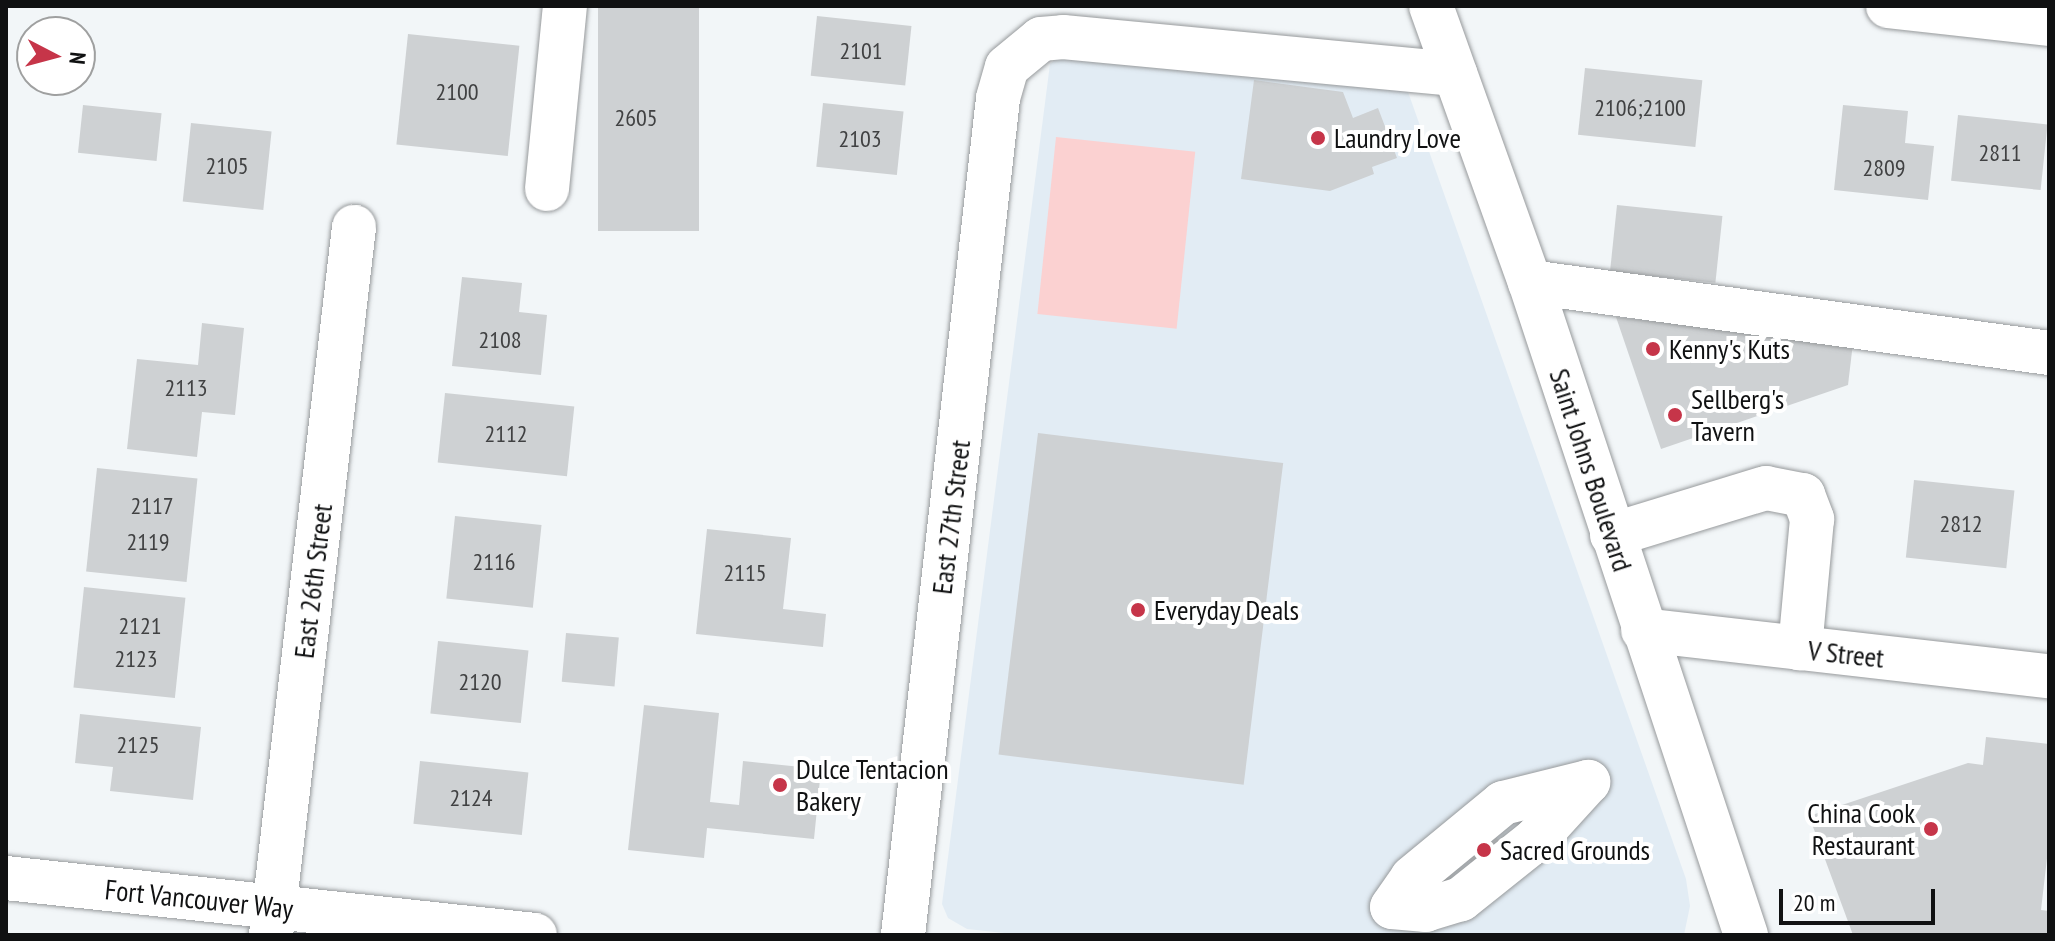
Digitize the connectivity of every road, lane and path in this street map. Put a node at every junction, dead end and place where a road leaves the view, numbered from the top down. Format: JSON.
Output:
{"nodes":[{"id":1,"x":565,"y":6,"type":"edge"},
{"id":2,"x":1431,"y":6,"type":"edge"},
{"id":3,"x":1888,"y":6,"type":"edge"},
{"id":4,"x":2049,"y":24,"type":"edge"},
{"id":5,"x":1455,"y":74,"type":"junction"},
{"id":6,"x":547,"y":189,"type":"dead end"},
{"id":7,"x":354,"y":227,"type":"dead end"},
{"id":8,"x":1530,"y":282,"type":"junction"},
{"id":9,"x":2049,"y":353,"type":"edge"},
{"id":10,"x":1612,"y":535,"type":"junction"},
{"id":11,"x":1643,"y":630,"type":"junction"},
{"id":12,"x":1800,"y":648,"type":"junction"},
{"id":13,"x":2049,"y":676,"type":"edge"},
{"id":14,"x":6,"y":878,"type":"edge"},
{"id":15,"x":273,"y":921,"type":"edge"},
{"id":16,"x":535,"y":935,"type":"edge"},
{"id":17,"x":903,"y":935,"type":"edge"},
{"id":18,"x":1746,"y":935,"type":"edge"}],
"edges":[{"from":1,"to":6,"type":"street"},
{"from":2,"to":5,"type":"street","name":"Saint Johns Boulevard"},
{"from":3,"to":4,"type":"street"},
{"from":5,"to":8,"type":"street","name":"Saint Johns Boulevard"},
{"from":5,"to":17,"type":"street","name":"East 27th Street"},
{"from":7,"to":15,"type":"street","name":"East 26th Street"},
{"from":8,"to":9,"type":"street"},
{"from":8,"to":10,"type":"street","name":"Saint Johns Boulevard"},
{"from":10,"to":11,"type":"street","name":"Saint Johns Boulevard"},
{"from":10,"to":12,"type":"street"},
{"from":11,"to":12,"type":"street","name":"V Street"},
{"from":11,"to":18,"type":"street","name":"Saint Johns Boulevard"},
{"from":12,"to":13,"type":"street","name":"V Street"},
{"from":14,"to":15,"type":"street","name":"Fort Vancouver Way"},
{"from":15,"to":16,"type":"street","name":"Fort Vancouver Way"}]}
